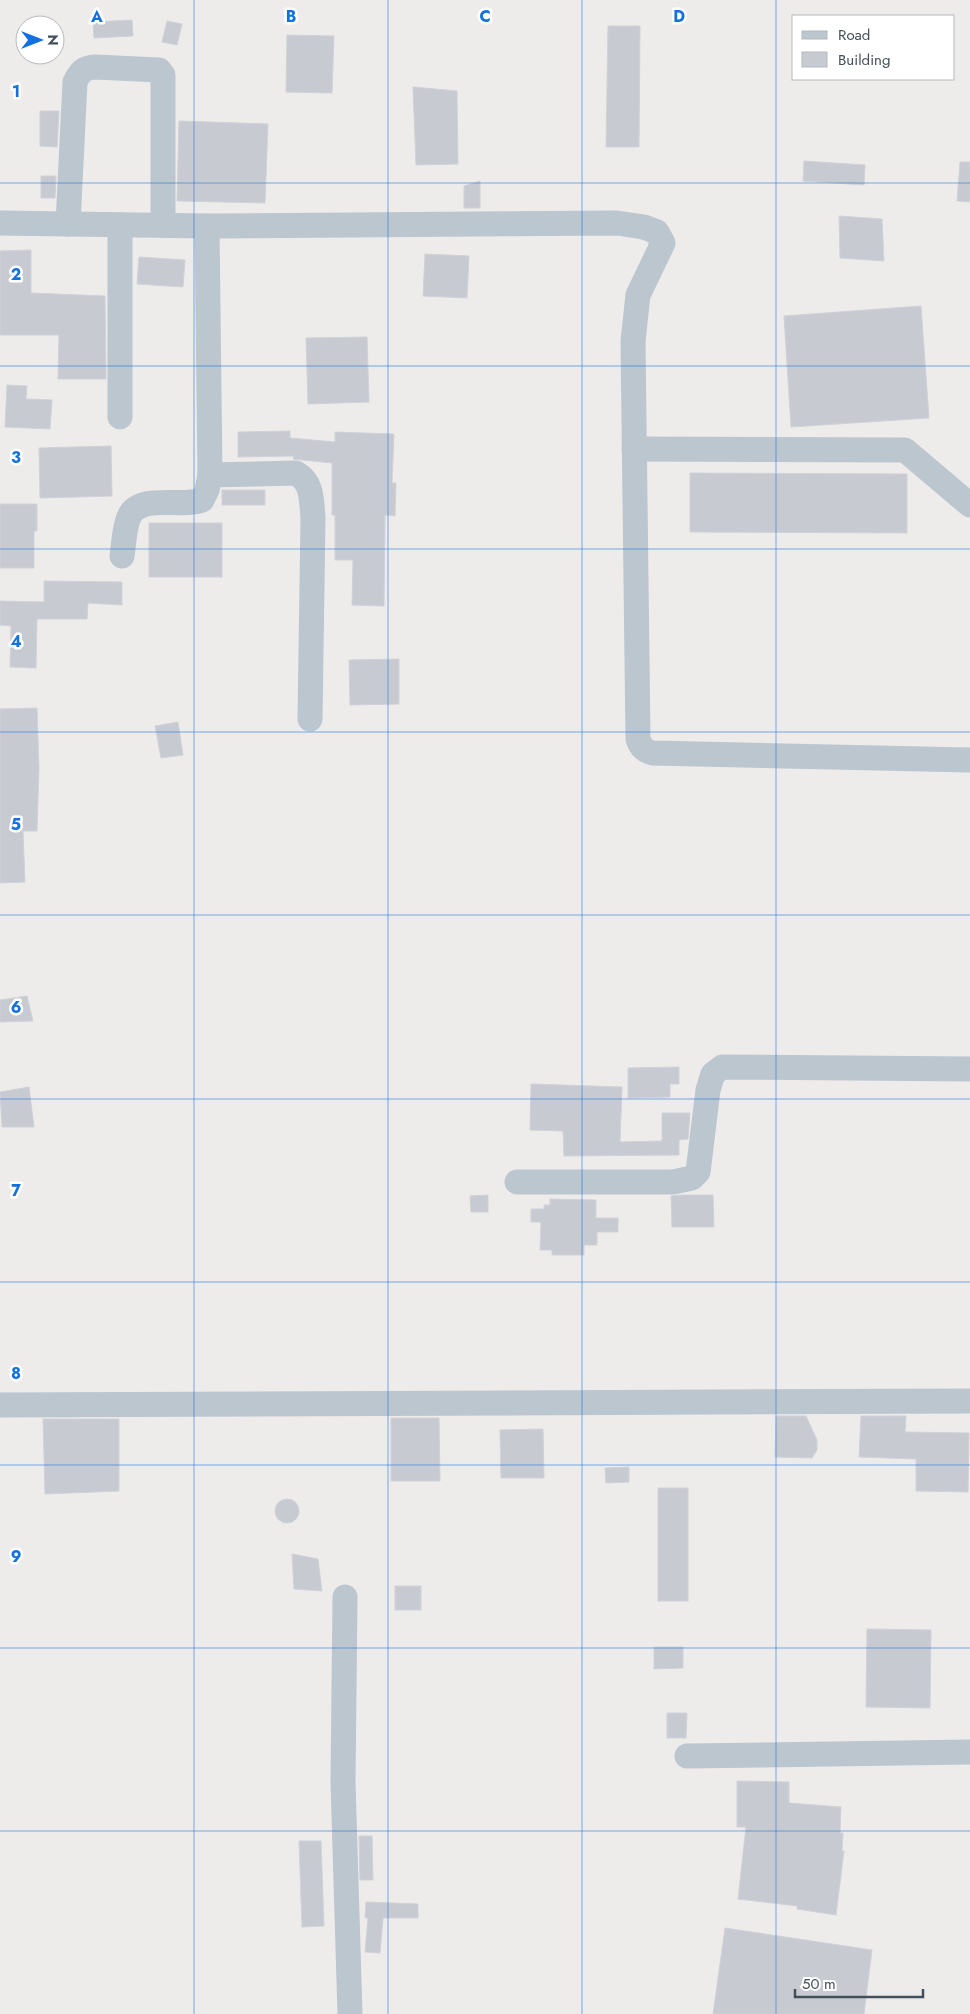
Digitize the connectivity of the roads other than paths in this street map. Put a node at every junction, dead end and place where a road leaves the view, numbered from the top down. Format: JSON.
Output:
{"nodes":[{"id":1,"x":0,"y":223,"type":"edge"},
{"id":2,"x":68,"y":224,"type":"junction"},
{"id":3,"x":120,"y":225,"type":"junction"},
{"id":4,"x":162,"y":225,"type":"junction"},
{"id":5,"x":207,"y":226,"type":"junction"},
{"id":6,"x":120,"y":418,"type":"dead end"},
{"id":7,"x":634,"y":450,"type":"junction"},
{"id":8,"x":210,"y":474,"type":"junction"},
{"id":9,"x":970,"y":505,"type":"edge"},
{"id":10,"x":122,"y":556,"type":"dead end"},
{"id":11,"x":310,"y":719,"type":"dead end"},
{"id":12,"x":970,"y":760,"type":"edge"},
{"id":13,"x":970,"y":1068,"type":"edge"},
{"id":14,"x":517,"y":1182,"type":"dead end"},
{"id":15,"x":970,"y":1401,"type":"edge"},
{"id":16,"x":0,"y":1405,"type":"edge"},
{"id":17,"x":345,"y":1597,"type":"dead end"},
{"id":18,"x":970,"y":1752,"type":"edge"},
{"id":19,"x":687,"y":1756,"type":"dead end"},
{"id":20,"x":350,"y":2014,"type":"edge"}],
"edges":[{"from":1,"to":2,"type":"street"},
{"from":2,"to":3,"type":"street"},
{"from":2,"to":4,"type":"street"},
{"from":3,"to":4,"type":"street"},
{"from":3,"to":6,"type":"street"},
{"from":4,"to":5,"type":"street"},
{"from":5,"to":7,"type":"street"},
{"from":5,"to":8,"type":"street"},
{"from":7,"to":9,"type":"street"},
{"from":7,"to":12,"type":"street"},
{"from":8,"to":10,"type":"street"},
{"from":8,"to":11,"type":"street"},
{"from":13,"to":14,"type":"street"},
{"from":15,"to":16,"type":"street"},
{"from":17,"to":20,"type":"street"},
{"from":18,"to":19,"type":"street"}]}
